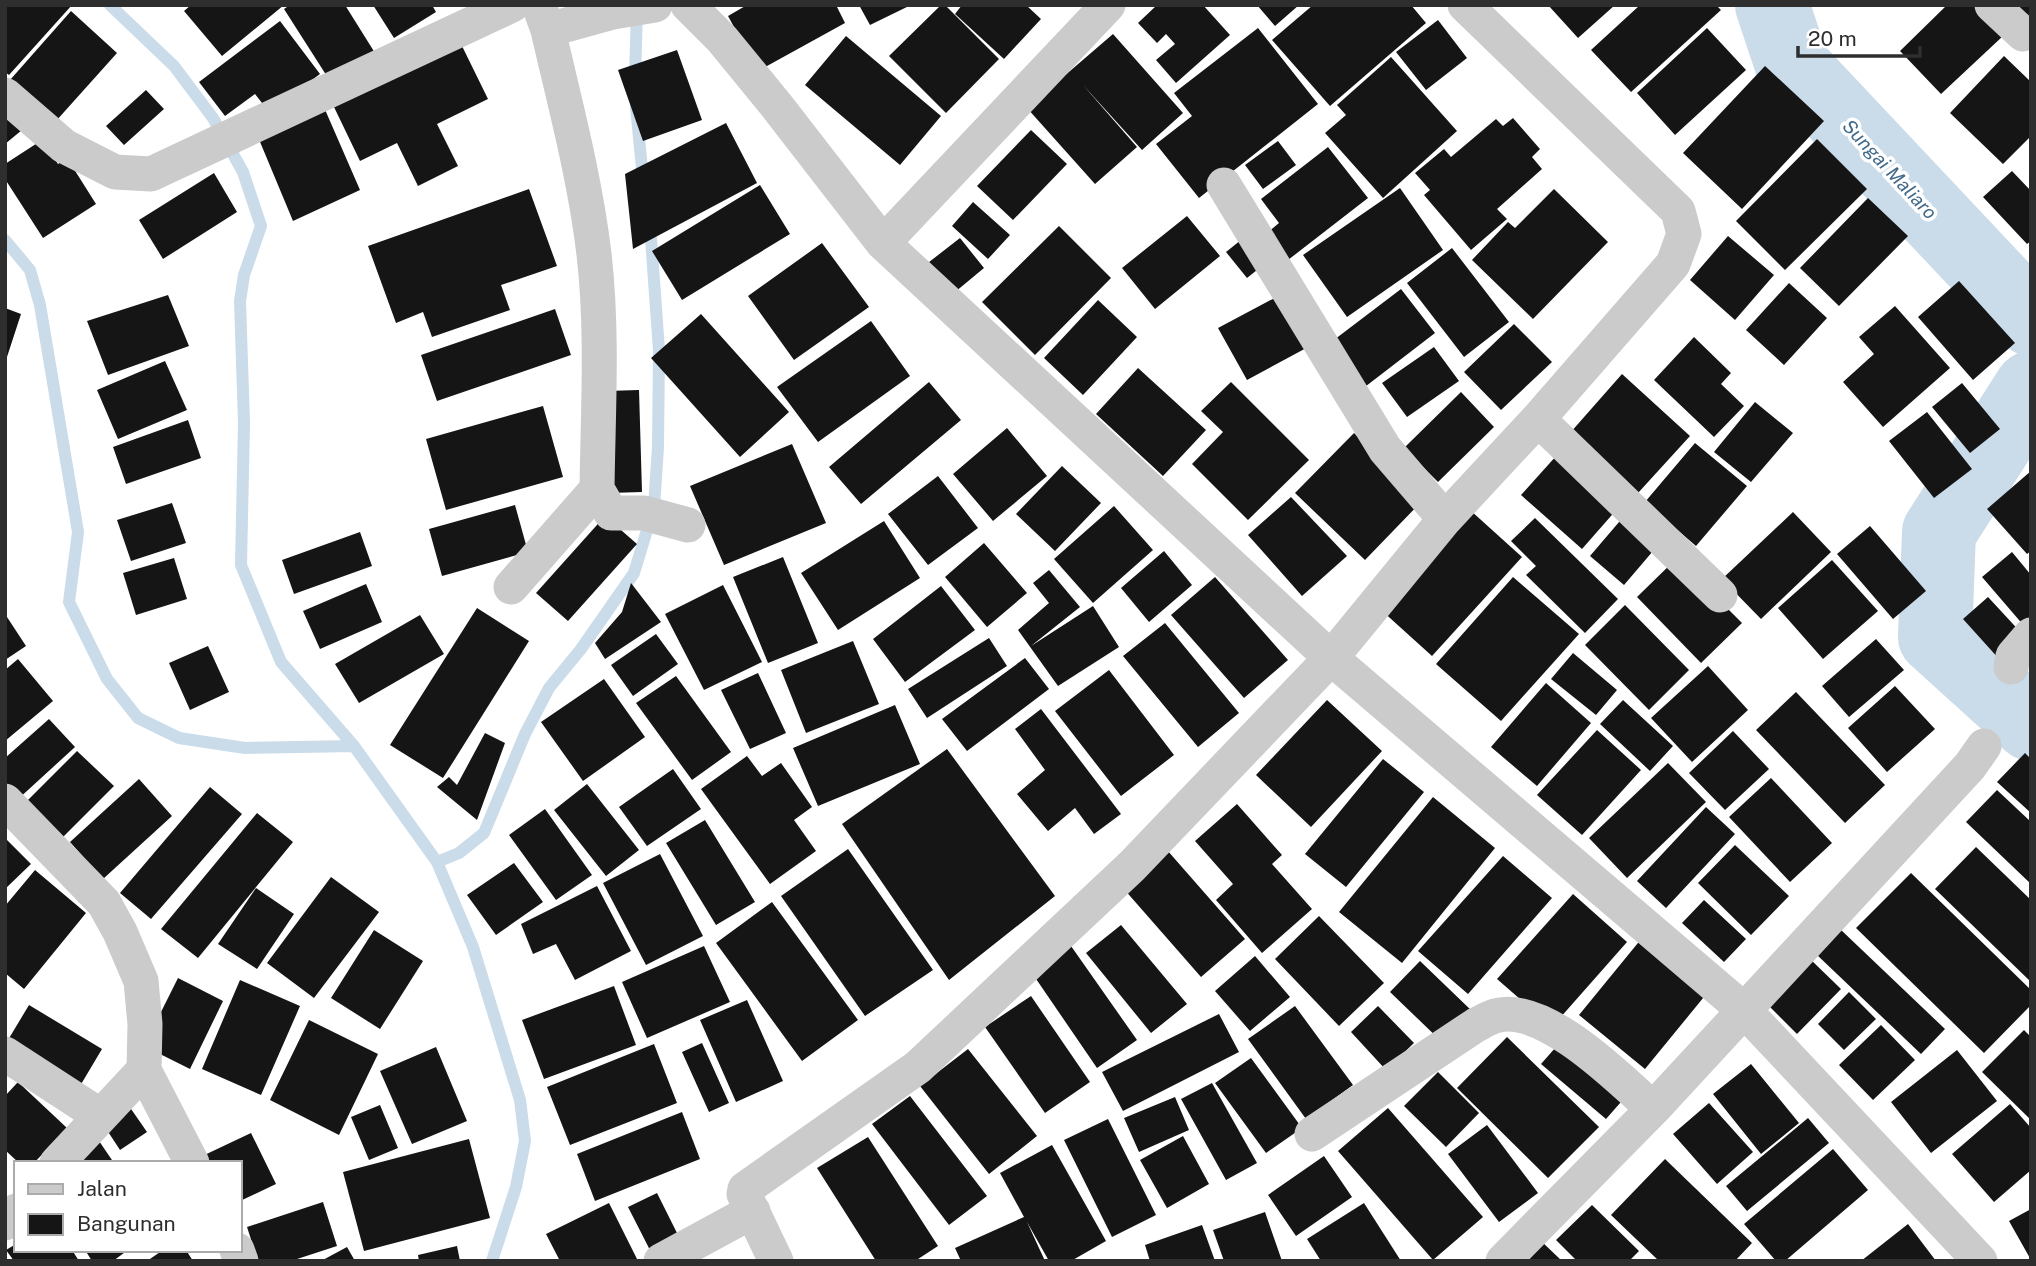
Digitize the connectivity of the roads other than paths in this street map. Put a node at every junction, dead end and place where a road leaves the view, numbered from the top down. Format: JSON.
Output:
{"nodes":[{"id":1,"x":512,"y":5,"type":"edge"},
{"id":2,"x":655,"y":5,"type":"edge"},
{"id":3,"x":688,"y":5,"type":"edge"},
{"id":4,"x":1108,"y":5,"type":"edge"},
{"id":5,"x":1465,"y":5,"type":"edge"},
{"id":6,"x":1992,"y":5,"type":"edge"},
{"id":7,"x":544,"y":18,"type":"edge"},
{"id":8,"x":2023,"y":34,"type":"dead end"},
{"id":9,"x":5,"y":95,"type":"edge"},
{"id":10,"x":1224,"y":185,"type":"dead end"},
{"id":11,"x":883,"y":243,"type":"junction"},
{"id":12,"x":1538,"y":419,"type":"junction"},
{"id":13,"x":597,"y":489,"type":"junction"},
{"id":14,"x":1445,"y":519,"type":"junction"},
{"id":15,"x":688,"y":525,"type":"dead end"},
{"id":16,"x":512,"y":587,"type":"dead end"},
{"id":17,"x":1720,"y":595,"type":"dead end"},
{"id":18,"x":2031,"y":635,"type":"edge"},
{"id":19,"x":1331,"y":658,"type":"junction"},
{"id":20,"x":2011,"y":667,"type":"dead end"},
{"id":21,"x":1984,"y":746,"type":"dead end"},
{"id":22,"x":5,"y":801,"type":"edge"},
{"id":23,"x":1744,"y":1010,"type":"junction"},
{"id":24,"x":5,"y":1054,"type":"edge"},
{"id":25,"x":144,"y":1070,"type":"junction"},
{"id":26,"x":1653,"y":1109,"type":"junction"},
{"id":27,"x":99,"y":1115,"type":"junction"},
{"id":28,"x":1312,"y":1134,"type":"dead end"},
{"id":29,"x":59,"y":1161,"type":"edge"},
{"id":30,"x":191,"y":1161,"type":"edge"},
{"id":31,"x":752,"y":1211,"type":"junction"},
{"id":32,"x":661,"y":1261,"type":"edge"},
{"id":33,"x":776,"y":1261,"type":"edge"},
{"id":34,"x":1503,"y":1261,"type":"edge"},
{"id":35,"x":1980,"y":1261,"type":"edge"}],
"edges":[{"from":1,"to":9,"type":"street"},
{"from":2,"to":7,"type":"street"},
{"from":3,"to":11,"type":"street"},
{"from":4,"to":11,"type":"street"},
{"from":5,"to":12,"type":"street"},
{"from":6,"to":8,"type":"street"},
{"from":7,"to":13,"type":"street"},
{"from":10,"to":14,"type":"street"},
{"from":11,"to":19,"type":"street"},
{"from":12,"to":14,"type":"street"},
{"from":12,"to":17,"type":"street"},
{"from":13,"to":15,"type":"street"},
{"from":13,"to":16,"type":"street"},
{"from":14,"to":19,"type":"street"},
{"from":18,"to":20,"type":"street"},
{"from":19,"to":23,"type":"street"},
{"from":19,"to":31,"type":"street"},
{"from":21,"to":23,"type":"street"},
{"from":22,"to":25,"type":"street"},
{"from":23,"to":26,"type":"street"},
{"from":23,"to":35,"type":"street"},
{"from":24,"to":27,"type":"street"},
{"from":25,"to":27,"type":"street"},
{"from":25,"to":30,"type":"street"},
{"from":26,"to":28,"type":"street"},
{"from":26,"to":34,"type":"street"},
{"from":27,"to":29,"type":"street"},
{"from":31,"to":32,"type":"street"},
{"from":31,"to":33,"type":"street"}]}
